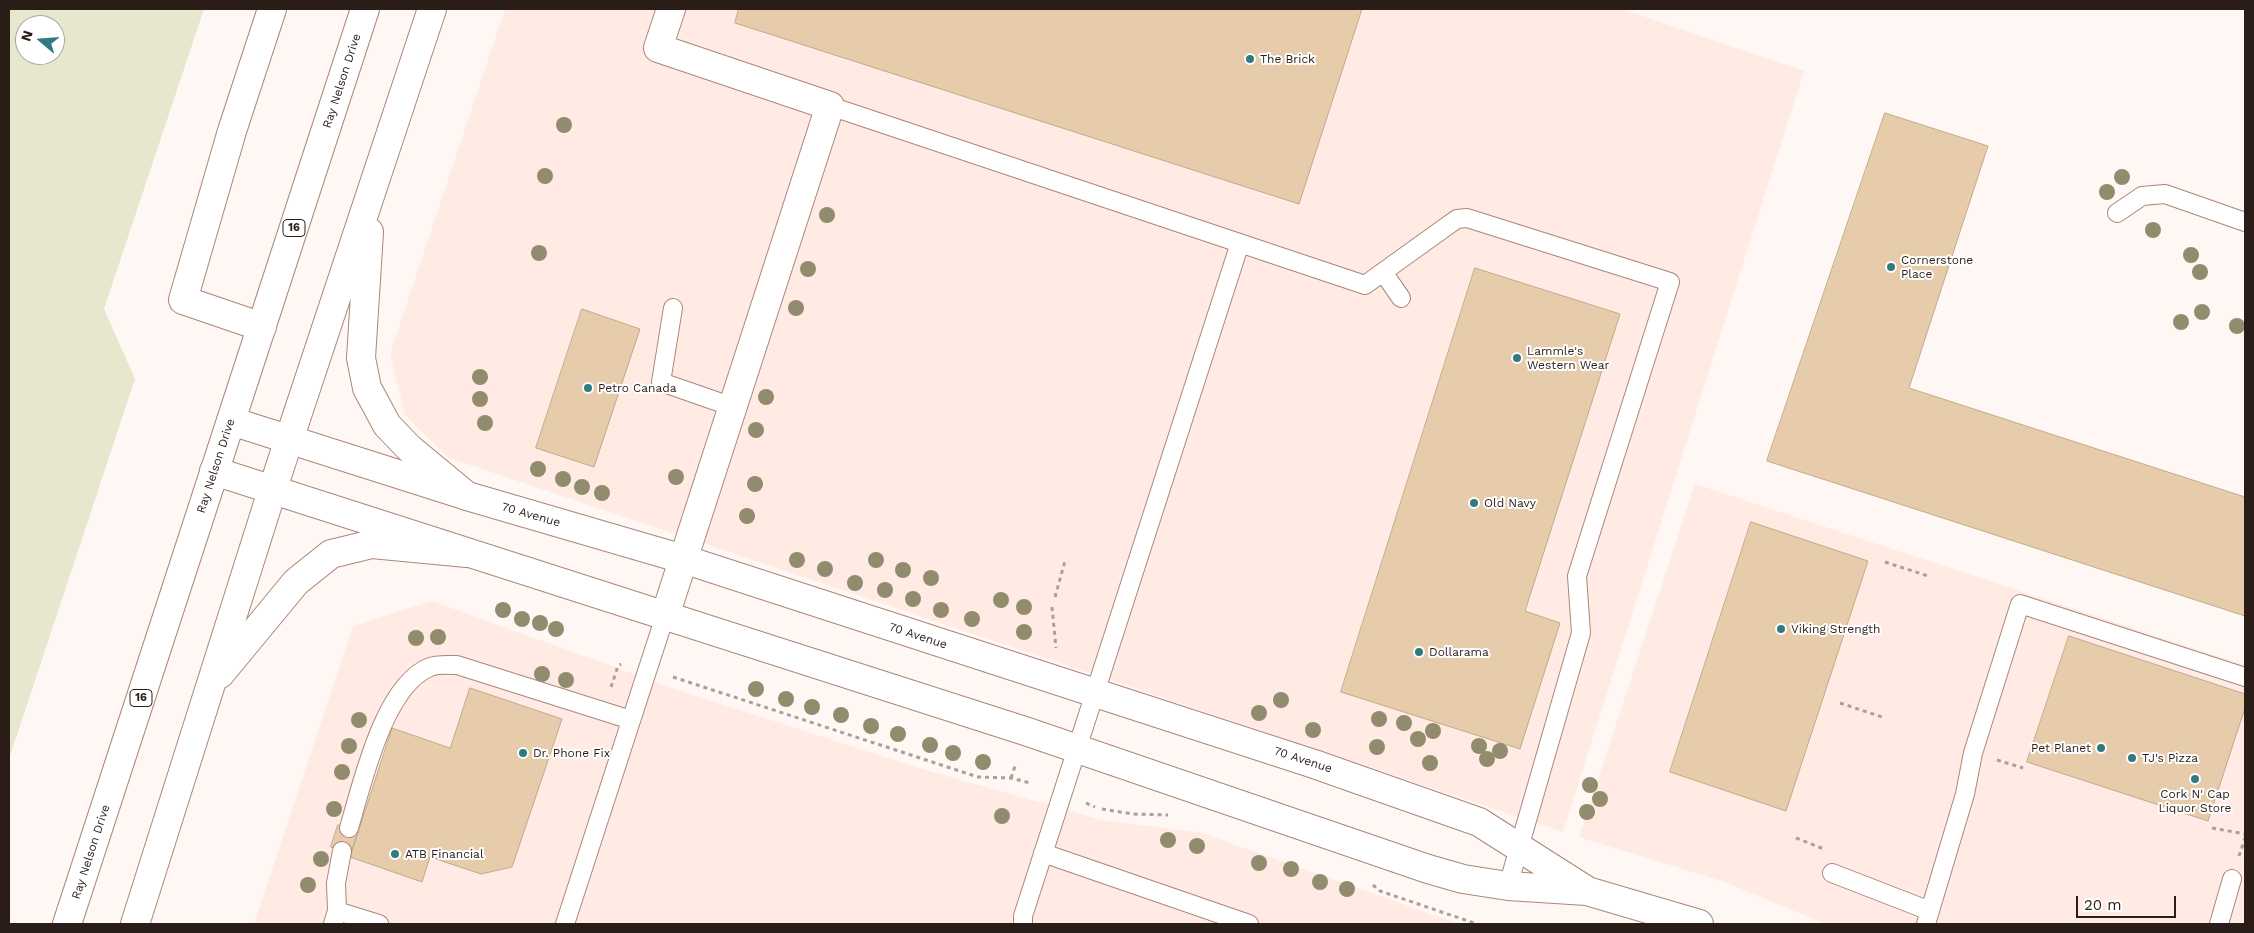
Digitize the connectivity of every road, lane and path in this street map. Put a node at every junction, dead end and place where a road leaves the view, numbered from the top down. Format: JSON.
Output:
{"nodes":[{"id":1,"x":272,"y":9,"type":"edge"},
{"id":2,"x":365,"y":9,"type":"edge"},
{"id":3,"x":432,"y":9,"type":"edge"},
{"id":4,"x":671,"y":9,"type":"edge"},
{"id":5,"x":830,"y":106,"type":"junction"},
{"id":6,"x":371,"y":193,"type":"junction"},
{"id":7,"x":2117,"y":213,"type":"dead end"},
{"id":8,"x":2245,"y":222,"type":"edge"},
{"id":9,"x":1240,"y":243,"type":"junction"},
{"id":10,"x":1383,"y":272,"type":"junction"},
{"id":11,"x":1401,"y":298,"type":"dead end"},
{"id":12,"x":673,"y":308,"type":"dead end"},
{"id":13,"x":262,"y":326,"type":"junction"},
{"id":14,"x":733,"y":407,"type":"junction"},
{"id":15,"x":231,"y":421,"type":"junction"},
{"id":16,"x":289,"y":440,"type":"junction"},
{"id":17,"x":214,"y":471,"type":"junction"},
{"id":18,"x":272,"y":491,"type":"junction"},
{"id":19,"x":466,"y":496,"type":"junction"},
{"id":20,"x":467,"y":553,"type":"junction"},
{"id":21,"x":683,"y":559,"type":"junction"},
{"id":22,"x":1065,"y":560,"type":"dead end"},
{"id":23,"x":1886,"y":562,"type":"dead end"},
{"id":24,"x":1928,"y":576,"type":"dead end"},
{"id":25,"x":1055,"y":597,"type":"dead end"},
{"id":26,"x":1052,"y":607,"type":"dead end"},
{"id":27,"x":666,"y":616,"type":"junction"},
{"id":28,"x":1057,"y":642,"type":"dead end"},
{"id":29,"x":624,"y":660,"type":"dead end"},
{"id":30,"x":673,"y":677,"type":"dead end"},
{"id":31,"x":2245,"y":677,"type":"edge"},
{"id":32,"x":211,"y":685,"type":"junction"},
{"id":33,"x":610,"y":689,"type":"dead end"},
{"id":34,"x":1095,"y":693,"type":"junction"},
{"id":35,"x":1840,"y":703,"type":"dead end"},
{"id":36,"x":1882,"y":718,"type":"dead end"},
{"id":37,"x":631,"y":720,"type":"junction"},
{"id":38,"x":1076,"y":750,"type":"junction"},
{"id":39,"x":1015,"y":766,"type":"dead end"},
{"id":40,"x":1011,"y":778,"type":"junction"},
{"id":41,"x":1030,"y":783,"type":"dead end"},
{"id":42,"x":349,"y":828,"type":"dead end"},
{"id":43,"x":2212,"y":828,"type":"dead end"},
{"id":44,"x":2245,"y":834,"type":"edge"},
{"id":45,"x":1796,"y":838,"type":"dead end"},
{"id":46,"x":1520,"y":848,"type":"junction"},
{"id":47,"x":342,"y":850,"type":"dead end"},
{"id":48,"x":1830,"y":852,"type":"dead end"},
{"id":49,"x":1043,"y":853,"type":"junction"},
{"id":50,"x":1832,"y":873,"type":"dead end"},
{"id":51,"x":2232,"y":878,"type":"dead end"},
{"id":52,"x":1508,"y":886,"type":"junction"},
{"id":53,"x":1587,"y":891,"type":"junction"},
{"id":54,"x":335,"y":918,"type":"edge"},
{"id":55,"x":1928,"y":918,"type":"edge"},
{"id":56,"x":67,"y":924,"type":"edge"},
{"id":57,"x":135,"y":924,"type":"edge"},
{"id":58,"x":379,"y":924,"type":"edge"},
{"id":59,"x":565,"y":924,"type":"edge"},
{"id":60,"x":1023,"y":924,"type":"edge"},
{"id":61,"x":1249,"y":924,"type":"edge"},
{"id":62,"x":1694,"y":924,"type":"edge"},
{"id":63,"x":2219,"y":924,"type":"edge"}],
"edges":[{"from":1,"to":13,"type":"main road"},
{"from":2,"to":13,"type":"main road","name":"Ray Nelson Drive","number":"16"},
{"from":3,"to":6,"type":"main road"},
{"from":4,"to":5,"type":"main road"},
{"from":5,"to":9,"type":"lane"},
{"from":5,"to":14,"type":"main road"},
{"from":6,"to":16,"type":"main road"},
{"from":6,"to":19,"type":"main road"},
{"from":7,"to":8,"type":"lane"},
{"from":9,"to":10,"type":"lane"},
{"from":9,"to":34,"type":"lane"},
{"from":10,"to":11,"type":"lane"},
{"from":10,"to":46,"type":"lane"},
{"from":12,"to":14,"type":"lane"},
{"from":13,"to":15,"type":"main road","name":"Ray Nelson Drive","number":"16"},
{"from":14,"to":21,"type":"main road"},
{"from":15,"to":16,"type":"main road","name":"70 Avenue"},
{"from":15,"to":17,"type":"main road","name":"Ray Nelson Drive","number":"16"},
{"from":16,"to":18,"type":"main road"},
{"from":16,"to":19,"type":"main road","name":"70 Avenue"},
{"from":17,"to":18,"type":"main road","name":"70 Avenue"},
{"from":17,"to":56,"type":"main road","name":"Ray Nelson Drive","number":"16"},
{"from":18,"to":20,"type":"main road","name":"70 Avenue"},
{"from":18,"to":32,"type":"main road"},
{"from":19,"to":21,"type":"main road","name":"70 Avenue"},
{"from":20,"to":27,"type":"main road","name":"70 Avenue"},
{"from":20,"to":32,"type":"main road"},
{"from":21,"to":27,"type":"main road"},
{"from":21,"to":34,"type":"main road","name":"70 Avenue"},
{"from":22,"to":25,"type":"path"},
{"from":23,"to":24,"type":"path"},
{"from":26,"to":28,"type":"path"},
{"from":27,"to":37,"type":"lane"},
{"from":27,"to":38,"type":"main road","name":"70 Avenue"},
{"from":29,"to":33,"type":"path"},
{"from":30,"to":40,"type":"path"},
{"from":31,"to":55,"type":"lane"},
{"from":32,"to":57,"type":"main road"},
{"from":34,"to":38,"type":"lane"},
{"from":34,"to":46,"type":"main road","name":"70 Avenue"},
{"from":35,"to":36,"type":"path"},
{"from":37,"to":42,"type":"lane"},
{"from":37,"to":59,"type":"lane"},
{"from":38,"to":49,"type":"lane"},
{"from":38,"to":52,"type":"main road","name":"70 Avenue"},
{"from":39,"to":40,"type":"path"},
{"from":40,"to":41,"type":"path"},
{"from":43,"to":44,"type":"path"},
{"from":45,"to":48,"type":"path"},
{"from":46,"to":52,"type":"lane"},
{"from":46,"to":53,"type":"main road","name":"70 Avenue"},
{"from":47,"to":54,"type":"lane"},
{"from":49,"to":60,"type":"lane"},
{"from":49,"to":61,"type":"lane"},
{"from":50,"to":55,"type":"lane"},
{"from":51,"to":63,"type":"lane"},
{"from":52,"to":53,"type":"main road","name":"70 Avenue"},
{"from":53,"to":62,"type":"main road","name":"70 Avenue"},
{"from":54,"to":58,"type":"lane"}]}
